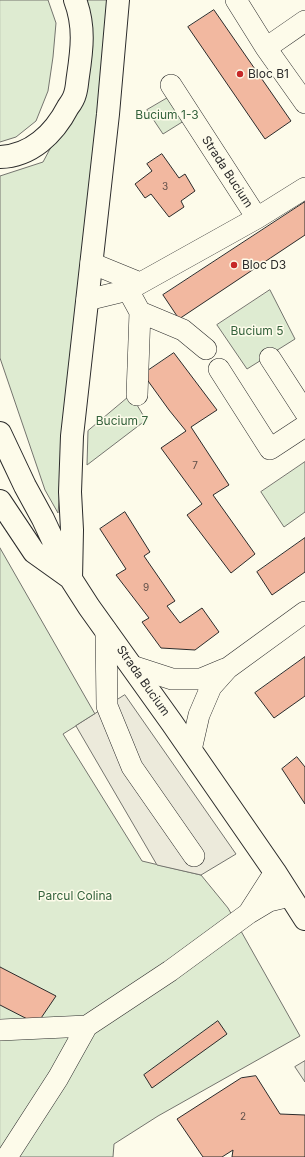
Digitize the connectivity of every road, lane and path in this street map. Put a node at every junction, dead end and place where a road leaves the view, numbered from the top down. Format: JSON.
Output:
{"nodes":[{"id":1,"x":76,"y":0,"type":"edge"},
{"id":2,"x":118,"y":0,"type":"edge"},
{"id":3,"x":236,"y":0,"type":"edge"},
{"id":4,"x":305,"y":21,"type":"edge"},
{"id":5,"x":266,"y":48,"type":"junction"},
{"id":6,"x":171,"y":85,"type":"dead end"},
{"id":7,"x":305,"y":104,"type":"edge"},
{"id":8,"x":0,"y":157,"type":"edge"},
{"id":9,"x":305,"y":188,"type":"edge"},
{"id":10,"x":257,"y":218,"type":"junction"},
{"id":11,"x":91,"y":263,"type":"junction"},
{"id":12,"x":134,"y":287,"type":"junction"},
{"id":13,"x":87,"y":300,"type":"junction"},
{"id":14,"x":140,"y":312,"type":"junction"},
{"id":15,"x":206,"y":349,"type":"dead end"},
{"id":16,"x":270,"y":358,"type":"dead end"},
{"id":17,"x":219,"y":369,"type":"dead end"},
{"id":18,"x":138,"y":396,"type":"dead end"},
{"id":19,"x":305,"y":412,"type":"edge"},
{"id":20,"x":305,"y":426,"type":"edge"},
{"id":21,"x":0,"y":433,"type":"edge"},
{"id":22,"x":0,"y":501,"type":"edge"},
{"id":23,"x":71,"y":579,"type":"junction"},
{"id":24,"x":305,"y":612,"type":"edge"},
{"id":25,"x":106,"y":630,"type":"junction"},
{"id":26,"x":132,"y":666,"type":"junction"},
{"id":27,"x":228,"y":668,"type":"junction"},
{"id":28,"x":191,"y":750,"type":"junction"},
{"id":29,"x":194,"y":856,"type":"dead end"},
{"id":30,"x":274,"y":872,"type":"junction"},
{"id":31,"x":290,"y":896,"type":"junction"},
{"id":32,"x":249,"y":913,"type":"junction"},
{"id":33,"x":305,"y":919,"type":"edge"},
{"id":34,"x":87,"y":1026,"type":"junction"},
{"id":35,"x":0,"y":1030,"type":"edge"},
{"id":36,"x":7,"y":1157,"type":"edge"}],
"edges":[{"from":1,"to":8,"type":"main road"},
{"from":2,"to":11,"type":"main road"},
{"from":3,"to":5,"type":"street"},
{"from":4,"to":5,"type":"street"},
{"from":5,"to":7,"type":"street"},
{"from":6,"to":10,"type":"street","name":"Strada Bucium"},
{"from":9,"to":10,"type":"street","name":"Strada Bucium"},
{"from":10,"to":12,"type":"street","name":"Strada Bucium"},
{"from":11,"to":12,"type":"street"},
{"from":11,"to":13,"type":"main road"},
{"from":12,"to":13,"type":"street","name":"Strada Bucium"},
{"from":12,"to":14,"type":"street"},
{"from":13,"to":23,"type":"main road"},
{"from":14,"to":15,"type":"street"},
{"from":14,"to":18,"type":"street"},
{"from":16,"to":19,"type":"street"},
{"from":17,"to":20,"type":"street"},
{"from":21,"to":23,"type":"main road","name":"Strada Bucium"},
{"from":22,"to":23,"type":"main road"},
{"from":23,"to":25,"type":"main road","name":"Strada Bucium"},
{"from":24,"to":27,"type":"street"},
{"from":25,"to":26,"type":"main road","name":"Strada Bucium"},
{"from":25,"to":29,"type":"street"},
{"from":26,"to":27,"type":"street"},
{"from":26,"to":28,"type":"main road","name":"Strada Bucium"},
{"from":27,"to":28,"type":"street"},
{"from":28,"to":30,"type":"main road","name":"Strada Bucium"},
{"from":30,"to":31,"type":"main road","name":"Strada Bucium"},
{"from":30,"to":32,"type":"street"},
{"from":31,"to":32,"type":"street"},
{"from":31,"to":33,"type":"main road","name":"Strada Bucium"},
{"from":32,"to":34,"type":"street"},
{"from":34,"to":35,"type":"street"},
{"from":34,"to":36,"type":"street"}]}
